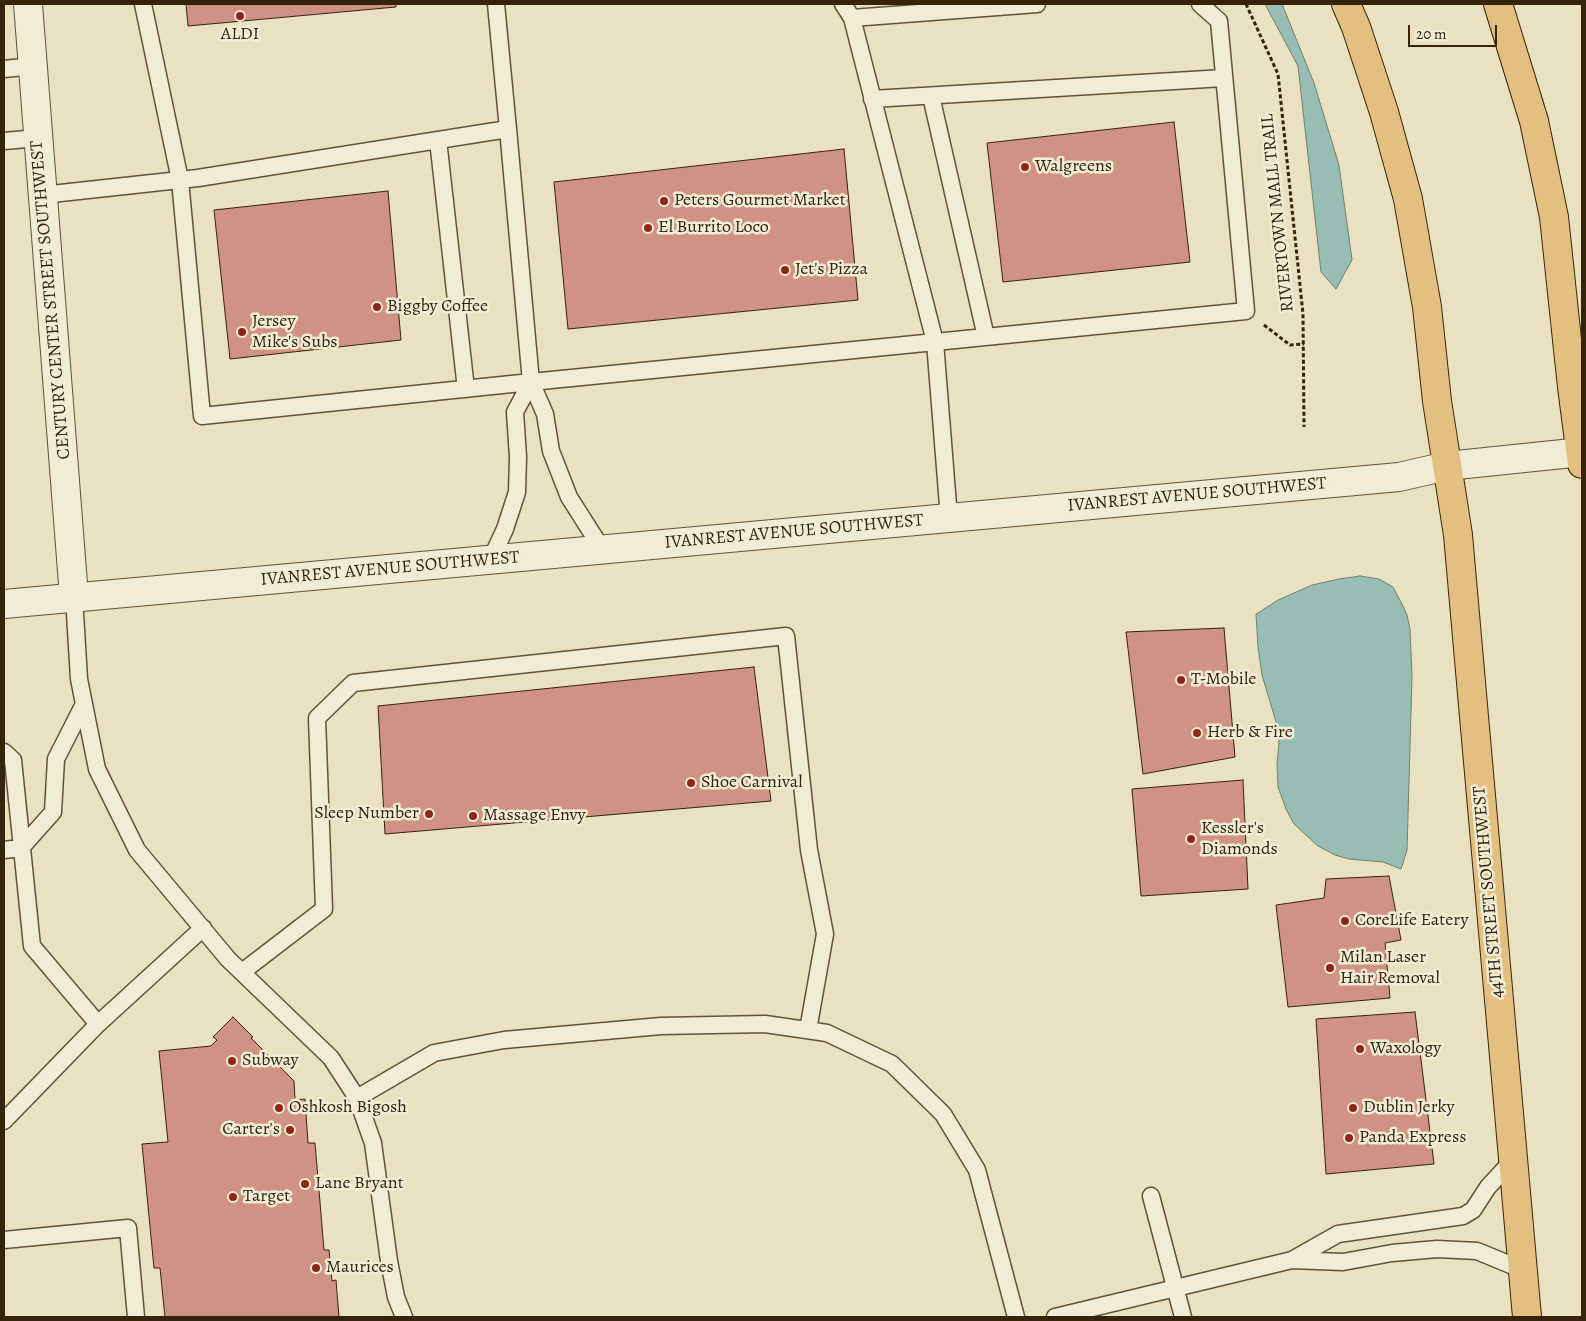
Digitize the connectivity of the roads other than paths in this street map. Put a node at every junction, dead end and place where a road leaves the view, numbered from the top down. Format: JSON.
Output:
{"nodes":[{"id":1,"x":28,"y":4,"type":"edge"},
{"id":2,"x":143,"y":4,"type":"edge"},
{"id":3,"x":496,"y":4,"type":"edge"},
{"id":4,"x":843,"y":4,"type":"edge"},
{"id":5,"x":1037,"y":4,"type":"edge"},
{"id":6,"x":1200,"y":4,"type":"edge"},
{"id":7,"x":1346,"y":4,"type":"edge"},
{"id":8,"x":1498,"y":4,"type":"edge"},
{"id":9,"x":852,"y":18,"type":"junction"},
{"id":10,"x":33,"y":66,"type":"junction"},
{"id":11,"x":4,"y":69,"type":"edge"},
{"id":12,"x":1224,"y":78,"type":"junction"},
{"id":13,"x":931,"y":96,"type":"junction"},
{"id":14,"x":872,"y":99,"type":"junction"},
{"id":15,"x":508,"y":129,"type":"junction"},
{"id":16,"x":38,"y":138,"type":"junction"},
{"id":17,"x":438,"y":140,"type":"junction"},
{"id":18,"x":4,"y":141,"type":"edge"},
{"id":19,"x":180,"y":180,"type":"junction"},
{"id":20,"x":42,"y":195,"type":"junction"},
{"id":21,"x":986,"y":337,"type":"junction"},
{"id":22,"x":935,"y":342,"type":"junction"},
{"id":23,"x":531,"y":382,"type":"junction"},
{"id":24,"x":466,"y":389,"type":"junction"},
{"id":25,"x":1582,"y":456,"type":"edge"},
{"id":26,"x":1447,"y":466,"type":"junction"},
{"id":27,"x":949,"y":518,"type":"junction"},
{"id":28,"x":602,"y":549,"type":"junction"},
{"id":29,"x":490,"y":559,"type":"junction"},
{"id":30,"x":74,"y":597,"type":"junction"},
{"id":31,"x":4,"y":604,"type":"edge"},
{"id":32,"x":84,"y":704,"type":"junction"},
{"id":33,"x":4,"y":752,"type":"edge"},
{"id":34,"x":21,"y":848,"type":"junction"},
{"id":35,"x":4,"y":850,"type":"edge"},
{"id":36,"x":203,"y":928,"type":"junction"},
{"id":37,"x":242,"y":972,"type":"junction"},
{"id":38,"x":98,"y":1024,"type":"junction"},
{"id":39,"x":808,"y":1030,"type":"junction"},
{"id":40,"x":357,"y":1098,"type":"junction"},
{"id":41,"x":4,"y":1121,"type":"edge"},
{"id":42,"x":1513,"y":1160,"type":"junction"},
{"id":43,"x":1151,"y":1196,"type":"dead end"},
{"id":44,"x":4,"y":1240,"type":"edge"},
{"id":45,"x":1292,"y":1260,"type":"junction"},
{"id":46,"x":1523,"y":1270,"type":"junction"},
{"id":47,"x":1175,"y":1287,"type":"junction"},
{"id":48,"x":136,"y":1317,"type":"edge"},
{"id":49,"x":404,"y":1317,"type":"edge"},
{"id":50,"x":1016,"y":1317,"type":"edge"},
{"id":51,"x":1055,"y":1317,"type":"edge"},
{"id":52,"x":1184,"y":1317,"type":"edge"},
{"id":53,"x":1528,"y":1317,"type":"edge"}],
"edges":[{"from":1,"to":10,"type":"street","name":"CENTURY CENTER STREET SOUTHWEST"},
{"from":2,"to":19,"type":"lane"},
{"from":3,"to":15,"type":"lane"},
{"from":4,"to":9,"type":"lane"},
{"from":5,"to":9,"type":"lane"},
{"from":6,"to":12,"type":"lane"},
{"from":7,"to":26,"type":"main road","name":"44TH STREET SOUTHWEST"},
{"from":8,"to":25,"type":"main road"},
{"from":9,"to":14,"type":"lane"},
{"from":10,"to":11,"type":"lane"},
{"from":10,"to":16,"type":"street","name":"CENTURY CENTER STREET SOUTHWEST"},
{"from":12,"to":13,"type":"lane"},
{"from":12,"to":21,"type":"lane"},
{"from":13,"to":14,"type":"lane"},
{"from":13,"to":21,"type":"lane"},
{"from":14,"to":22,"type":"lane"},
{"from":15,"to":17,"type":"lane"},
{"from":15,"to":23,"type":"lane"},
{"from":16,"to":18,"type":"lane"},
{"from":16,"to":20,"type":"street","name":"CENTURY CENTER STREET SOUTHWEST"},
{"from":17,"to":19,"type":"lane"},
{"from":17,"to":24,"type":"lane"},
{"from":19,"to":20,"type":"lane"},
{"from":19,"to":24,"type":"lane"},
{"from":20,"to":30,"type":"street","name":"CENTURY CENTER STREET SOUTHWEST"},
{"from":21,"to":22,"type":"lane"},
{"from":22,"to":23,"type":"lane"},
{"from":22,"to":27,"type":"lane"},
{"from":23,"to":24,"type":"lane"},
{"from":23,"to":28,"type":"lane"},
{"from":23,"to":29,"type":"lane"},
{"from":25,"to":26,"type":"street","name":"IVANREST AVENUE SOUTHWEST"},
{"from":26,"to":27,"type":"street","name":"IVANREST AVENUE SOUTHWEST"},
{"from":26,"to":42,"type":"main road","name":"44TH STREET SOUTHWEST"},
{"from":27,"to":28,"type":"street","name":"IVANREST AVENUE SOUTHWEST"},
{"from":28,"to":29,"type":"street","name":"IVANREST AVENUE SOUTHWEST"},
{"from":29,"to":30,"type":"street","name":"IVANREST AVENUE SOUTHWEST"},
{"from":30,"to":31,"type":"street","name":"IVANREST AVENUE SOUTHWEST"},
{"from":30,"to":32,"type":"lane"},
{"from":32,"to":34,"type":"lane"},
{"from":32,"to":36,"type":"lane"},
{"from":33,"to":34,"type":"lane"},
{"from":34,"to":35,"type":"lane"},
{"from":34,"to":38,"type":"lane"},
{"from":36,"to":37,"type":"lane"},
{"from":36,"to":38,"type":"lane"},
{"from":37,"to":39,"type":"lane"},
{"from":37,"to":40,"type":"lane"},
{"from":38,"to":41,"type":"lane"},
{"from":39,"to":40,"type":"lane"},
{"from":39,"to":50,"type":"lane"},
{"from":40,"to":49,"type":"lane"},
{"from":42,"to":45,"type":"lane"},
{"from":42,"to":46,"type":"main road","name":"44TH STREET SOUTHWEST"},
{"from":43,"to":47,"type":"lane"},
{"from":44,"to":48,"type":"lane"},
{"from":45,"to":46,"type":"lane"},
{"from":45,"to":47,"type":"lane"},
{"from":46,"to":53,"type":"main road","name":"44TH STREET SOUTHWEST"},
{"from":47,"to":51,"type":"lane"},
{"from":47,"to":52,"type":"lane"}]}
